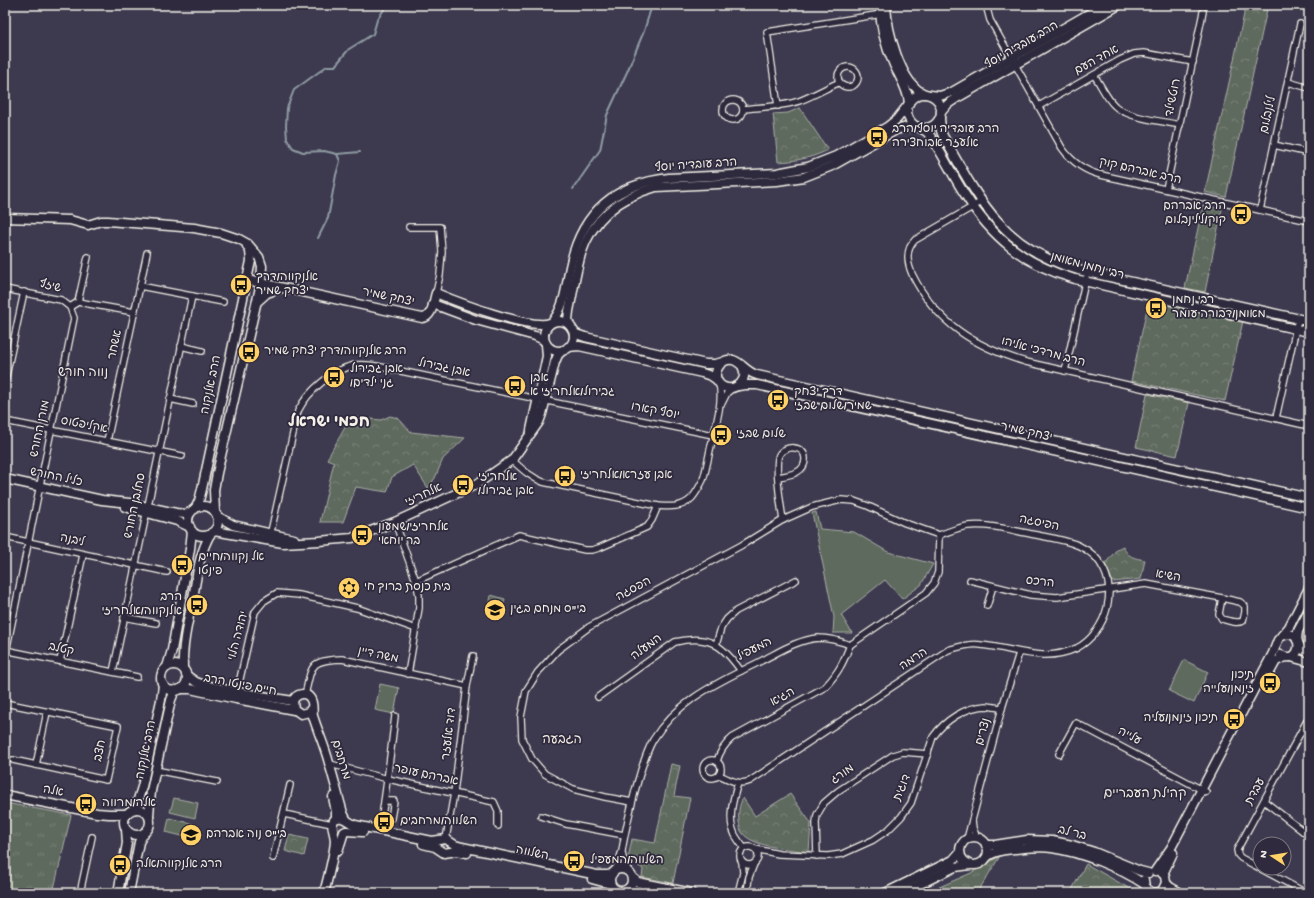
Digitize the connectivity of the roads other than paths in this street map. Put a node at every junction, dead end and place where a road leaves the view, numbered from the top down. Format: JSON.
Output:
{"nodes":[{"id":1,"x":880,"y":5,"type":"edge"},
{"id":2,"x":986,"y":5,"type":"edge"},
{"id":3,"x":1104,"y":5,"type":"edge"},
{"id":4,"x":1119,"y":5,"type":"edge"},
{"id":5,"x":884,"y":11,"type":"edge"},
{"id":6,"x":1203,"y":12,"type":"dead end"},
{"id":7,"x":1300,"y":24,"type":"dead end"},
{"id":8,"x":1013,"y":61,"type":"junction"},
{"id":9,"x":1194,"y":62,"type":"junction"},
{"id":10,"x":1094,"y":75,"type":"junction"},
{"id":11,"x":840,"y":82,"type":"dead end"},
{"id":12,"x":1288,"y":82,"type":"junction"},
{"id":13,"x":1309,"y":88,"type":"edge"},
{"id":14,"x":927,"y":95,"type":"junction"},
{"id":15,"x":909,"y":104,"type":"junction"},
{"id":16,"x":778,"y":106,"type":"junction"},
{"id":17,"x":1039,"y":106,"type":"junction"},
{"id":18,"x":743,"y":109,"type":"dead end"},
{"id":19,"x":940,"y":115,"type":"junction"},
{"id":20,"x":1180,"y":125,"type":"junction"},
{"id":21,"x":919,"y":128,"type":"junction"},
{"id":22,"x":1274,"y":145,"type":"junction"},
{"id":23,"x":1309,"y":153,"type":"edge"},
{"id":24,"x":1166,"y":189,"type":"junction"},
{"id":25,"x":981,"y":202,"type":"junction"},
{"id":26,"x":973,"y":207,"type":"junction"},
{"id":27,"x":1260,"y":210,"type":"junction"},
{"id":28,"x":5,"y":218,"type":"edge"},
{"id":29,"x":1309,"y":221,"type":"edge"},
{"id":30,"x":409,"y":227,"type":"dead end"},
{"id":31,"x":239,"y":239,"type":"junction"},
{"id":32,"x":147,"y":253,"type":"dead end"},
{"id":33,"x":88,"y":257,"type":"dead end"},
{"id":34,"x":1087,"y":272,"type":"junction"},
{"id":35,"x":247,"y":280,"type":"junction"},
{"id":36,"x":1085,"y":281,"type":"junction"},
{"id":37,"x":261,"y":283,"type":"junction"},
{"id":38,"x":140,"y":286,"type":"junction"},
{"id":39,"x":283,"y":287,"type":"junction"},
{"id":40,"x":5,"y":289,"type":"edge"},
{"id":41,"x":24,"y":292,"type":"junction"},
{"id":42,"x":436,"y":293,"type":"junction"},
{"id":43,"x":192,"y":296,"type":"junction"},
{"id":44,"x":78,"y":302,"type":"junction"},
{"id":45,"x":223,"y":302,"type":"dead end"},
{"id":46,"x":256,"y":303,"type":"junction"},
{"id":47,"x":433,"y":304,"type":"junction"},
{"id":48,"x":70,"y":307,"type":"junction"},
{"id":49,"x":134,"y":312,"type":"junction"},
{"id":50,"x":1298,"y":319,"type":"junction"},
{"id":51,"x":1309,"y":321,"type":"edge"},
{"id":52,"x":551,"y":323,"type":"junction"},
{"id":53,"x":571,"y":327,"type":"junction"},
{"id":54,"x":1296,"y":329,"type":"junction"},
{"id":55,"x":1309,"y":332,"type":"edge"},
{"id":56,"x":545,"y":343,"type":"junction"},
{"id":57,"x":181,"y":346,"type":"junction"},
{"id":58,"x":566,"y":349,"type":"junction"},
{"id":59,"x":202,"y":351,"type":"dead end"},
{"id":60,"x":723,"y":362,"type":"junction"},
{"id":61,"x":742,"y":366,"type":"junction"},
{"id":62,"x":1065,"y":371,"type":"junction"},
{"id":63,"x":5,"y":381,"type":"edge"},
{"id":64,"x":718,"y":381,"type":"junction"},
{"id":65,"x":736,"y":387,"type":"junction"},
{"id":66,"x":170,"y":399,"type":"junction"},
{"id":67,"x":542,"y":400,"type":"junction"},
{"id":68,"x":193,"y":404,"type":"dead end"},
{"id":69,"x":718,"y":415,"type":"junction"},
{"id":70,"x":1276,"y":418,"type":"junction"},
{"id":71,"x":5,"y":421,"type":"edge"},
{"id":72,"x":1309,"y":426,"type":"edge"},
{"id":73,"x":52,"y":430,"type":"junction"},
{"id":74,"x":714,"y":435,"type":"junction"},
{"id":75,"x":107,"y":441,"type":"junction"},
{"id":76,"x":159,"y":452,"type":"junction"},
{"id":77,"x":182,"y":456,"type":"dead end"},
{"id":78,"x":512,"y":460,"type":"junction"},
{"id":79,"x":778,"y":476,"type":"junction"},
{"id":80,"x":5,"y":479,"type":"edge"},
{"id":81,"x":40,"y":486,"type":"junction"},
{"id":82,"x":1309,"y":498,"type":"edge"},
{"id":83,"x":658,"y":506,"type":"junction"},
{"id":84,"x":1309,"y":508,"type":"edge"},
{"id":85,"x":147,"y":510,"type":"junction"},
{"id":86,"x":193,"y":511,"type":"junction"},
{"id":87,"x":216,"y":514,"type":"junction"},
{"id":88,"x":783,"y":520,"type":"junction"},
{"id":89,"x":395,"y":522,"type":"junction"},
{"id":90,"x":191,"y":529,"type":"junction"},
{"id":91,"x":213,"y":532,"type":"junction"},
{"id":92,"x":939,"y":535,"type":"junction"},
{"id":93,"x":5,"y":537,"type":"edge"},
{"id":94,"x":269,"y":538,"type":"junction"},
{"id":95,"x":28,"y":543,"type":"junction"},
{"id":96,"x":83,"y":555,"type":"junction"},
{"id":97,"x":135,"y":565,"type":"junction"},
{"id":98,"x":167,"y":572,"type":"dead end"},
{"id":99,"x":796,"y":580,"type":"dead end"},
{"id":100,"x":970,"y":580,"type":"dead end"},
{"id":101,"x":416,"y":581,"type":"junction"},
{"id":102,"x":993,"y":586,"type":"junction"},
{"id":103,"x":1110,"y":588,"type":"junction"},
{"id":104,"x":1309,"y":588,"type":"edge"},
{"id":105,"x":1222,"y":598,"type":"junction"},
{"id":106,"x":987,"y":606,"type":"dead end"},
{"id":107,"x":1309,"y":611,"type":"edge"},
{"id":108,"x":124,"y":617,"type":"junction"},
{"id":109,"x":156,"y":623,"type":"dead end"},
{"id":110,"x":416,"y":629,"type":"junction"},
{"id":111,"x":1282,"y":636,"type":"junction"},
{"id":112,"x":1298,"y":642,"type":"junction"},
{"id":113,"x":850,"y":644,"type":"junction"},
{"id":114,"x":716,"y":645,"type":"junction"},
{"id":115,"x":1277,"y":645,"type":"junction"},
{"id":116,"x":6,"y":650,"type":"edge"},
{"id":117,"x":1019,"y":653,"type":"junction"},
{"id":118,"x":1309,"y":653,"type":"edge"},
{"id":119,"x":473,"y":656,"type":"dead end"},
{"id":120,"x":5,"y":657,"type":"edge"},
{"id":121,"x":1288,"y":657,"type":"junction"},
{"id":122,"x":60,"y":661,"type":"junction"},
{"id":123,"x":1309,"y":662,"type":"edge"},
{"id":124,"x":167,"y":667,"type":"junction"},
{"id":125,"x":741,"y":671,"type":"junction"},
{"id":126,"x":113,"y":672,"type":"junction"},
{"id":127,"x":185,"y":672,"type":"junction"},
{"id":128,"x":408,"y":674,"type":"junction"},
{"id":129,"x":137,"y":677,"type":"dead end"},
{"id":130,"x":163,"y":685,"type":"junction"},
{"id":131,"x":467,"y":686,"type":"junction"},
{"id":132,"x":177,"y":690,"type":"junction"},
{"id":133,"x":237,"y":692,"type":"junction"},
{"id":134,"x":305,"y":694,"type":"junction"},
{"id":135,"x":598,"y":697,"type":"dead end"},
{"id":136,"x":293,"y":701,"type":"junction"},
{"id":137,"x":5,"y":703,"type":"edge"},
{"id":138,"x":312,"y":707,"type":"junction"},
{"id":139,"x":1002,"y":708,"type":"junction"},
{"id":140,"x":294,"y":710,"type":"junction"},
{"id":141,"x":46,"y":712,"type":"junction"},
{"id":142,"x":304,"y":714,"type":"junction"},
{"id":143,"x":395,"y":716,"type":"dead end"},
{"id":144,"x":1309,"y":717,"type":"edge"},
{"id":145,"x":928,"y":754,"type":"junction"},
{"id":146,"x":1059,"y":754,"type":"dead end"},
{"id":147,"x":13,"y":760,"type":"dead end"},
{"id":148,"x":717,"y":761,"type":"junction"},
{"id":149,"x":330,"y":764,"type":"junction"},
{"id":150,"x":36,"y":765,"type":"junction"},
{"id":151,"x":155,"y":770,"type":"junction"},
{"id":152,"x":719,"y":775,"type":"junction"},
{"id":153,"x":388,"y":779,"type":"junction"},
{"id":154,"x":217,"y":782,"type":"dead end"},
{"id":155,"x":738,"y":783,"type":"junction"},
{"id":156,"x":290,"y":785,"type":"dead end"},
{"id":157,"x":1204,"y":791,"type":"junction"},
{"id":158,"x":454,"y":793,"type":"junction"},
{"id":159,"x":5,"y":795,"type":"edge"},
{"id":160,"x":384,"y":801,"type":"dead end"},
{"id":161,"x":1264,"y":801,"type":"junction"},
{"id":162,"x":632,"y":802,"type":"junction"},
{"id":163,"x":135,"y":809,"type":"junction"},
{"id":164,"x":97,"y":813,"type":"junction"},
{"id":165,"x":126,"y":814,"type":"junction"},
{"id":166,"x":284,"y":814,"type":"junction"},
{"id":167,"x":149,"y":815,"type":"junction"},
{"id":168,"x":541,"y":816,"type":"dead end"},
{"id":169,"x":972,"y":817,"type":"junction"},
{"id":170,"x":346,"y":820,"type":"junction"},
{"id":171,"x":334,"y":824,"type":"junction"},
{"id":172,"x":125,"y":826,"type":"junction"},
{"id":173,"x":498,"y":826,"type":"dead end"},
{"id":174,"x":345,"y":832,"type":"junction"},
{"id":175,"x":144,"y":833,"type":"junction"},
{"id":176,"x":624,"y":835,"type":"junction"},
{"id":177,"x":1309,"y":836,"type":"edge"},
{"id":178,"x":92,"y":837,"type":"dead end"},
{"id":179,"x":977,"y":838,"type":"junction"},
{"id":180,"x":967,"y":840,"type":"junction"},
{"id":181,"x":446,"y":841,"type":"junction"},
{"id":182,"x":986,"y":845,"type":"junction"},
{"id":183,"x":622,"y":848,"type":"junction"},
{"id":184,"x":744,"y":848,"type":"junction"},
{"id":185,"x":755,"y":849,"type":"junction"},
{"id":186,"x":439,"y":850,"type":"junction"},
{"id":187,"x":448,"y":852,"type":"junction"},
{"id":188,"x":960,"y":852,"type":"junction"},
{"id":189,"x":779,"y":854,"type":"junction"},
{"id":190,"x":817,"y":856,"type":"junction"},
{"id":191,"x":273,"y":858,"type":"dead end"},
{"id":192,"x":986,"y":858,"type":"junction"},
{"id":193,"x":742,"y":862,"type":"junction"},
{"id":194,"x":756,"y":862,"type":"junction"},
{"id":195,"x":970,"y":865,"type":"junction"},
{"id":196,"x":613,"y":872,"type":"junction"},
{"id":197,"x":1152,"y":872,"type":"junction"},
{"id":198,"x":1163,"y":874,"type":"junction"},
{"id":199,"x":630,"y":875,"type":"junction"},
{"id":200,"x":1166,"y":883,"type":"junction"},
{"id":201,"x":611,"y":888,"type":"edge"},
{"id":202,"x":1144,"y":888,"type":"edge"},
{"id":203,"x":1309,"y":889,"type":"edge"},
{"id":204,"x":623,"y":892,"type":"edge"},
{"id":205,"x":80,"y":893,"type":"edge"},
{"id":206,"x":118,"y":893,"type":"edge"},
{"id":207,"x":129,"y":893,"type":"edge"},
{"id":208,"x":324,"y":893,"type":"edge"},
{"id":209,"x":330,"y":893,"type":"edge"},
{"id":210,"x":654,"y":893,"type":"edge"},
{"id":211,"x":692,"y":893,"type":"edge"},
{"id":212,"x":738,"y":893,"type":"edge"},
{"id":213,"x":747,"y":893,"type":"edge"},
{"id":214,"x":885,"y":893,"type":"edge"},
{"id":215,"x":902,"y":893,"type":"edge"},
{"id":216,"x":1159,"y":893,"type":"edge"},
{"id":217,"x":1181,"y":893,"type":"edge"},
{"id":218,"x":1307,"y":893,"type":"edge"}],
"edges":[{"from":1,"to":5,"type":"street"},
{"from":2,"to":8,"type":"street","name":"הרב אברהם קוק"},
{"from":3,"to":8,"type":"street","name":"הרב עובדיה יוסף"},
{"from":4,"to":8,"type":"street","name":"הרב עובדיה יוסף"},
{"from":5,"to":14,"type":"street"},
{"from":5,"to":15,"type":"street"},
{"from":5,"to":16,"type":"street"},
{"from":6,"to":9,"type":"street","name":"רוטשילד"},
{"from":7,"to":12,"type":"street","name":"לילנבלום"},
{"from":8,"to":14,"type":"street","name":"הרב עובדיה יוסף"},
{"from":8,"to":17,"type":"street","name":"הרב אברהם קוק"},
{"from":8,"to":19,"type":"street","name":"הרב עובדיה יוסף"},
{"from":9,"to":10,"type":"street","name":"אחד העם"},
{"from":9,"to":20,"type":"street","name":"רוטשילד"},
{"from":10,"to":17,"type":"street","name":"אחד העם"},
{"from":10,"to":20,"type":"street"},
{"from":11,"to":16,"type":"street"},
{"from":12,"to":13,"type":"street"},
{"from":12,"to":22,"type":"street","name":"לילנבלום"},
{"from":14,"to":15,"type":"street"},
{"from":14,"to":19,"type":"street"},
{"from":15,"to":21,"type":"street"},
{"from":15,"to":52,"type":"street","name":"הרב עובדיה יוסף"},
{"from":16,"to":18,"type":"street"},
{"from":17,"to":24,"type":"street","name":"הרב אברהם קוק"},
{"from":19,"to":21,"type":"street"},
{"from":19,"to":25,"type":"street","name":"רבי נחמן מאומן"},
{"from":20,"to":24,"type":"street","name":"רוטשילד"},
{"from":21,"to":26,"type":"street","name":"רבי נחמן מאומן"},
{"from":21,"to":53,"type":"street","name":"הרב עובדיה יוסף"},
{"from":22,"to":23,"type":"street"},
{"from":22,"to":27,"type":"street","name":"לילנבלום"},
{"from":24,"to":27,"type":"street","name":"הרב אברהם קוק"},
{"from":25,"to":26,"type":"street","name":"הרב מרדכי אליהו"},
{"from":25,"to":34,"type":"street","name":"רבי נחמן מאומן"},
{"from":26,"to":36,"type":"street","name":"רבי נחמן מאומן"},
{"from":26,"to":62,"type":"street","name":"הרב מרדכי אליהו"},
{"from":27,"to":29,"type":"street","name":"הרב אברהם קוק"},
{"from":28,"to":31,"type":"street"},
{"from":30,"to":42,"type":"street"},
{"from":31,"to":35,"type":"street"},
{"from":31,"to":37,"type":"street"},
{"from":32,"to":38,"type":"street","name":"אשחר"},
{"from":33,"to":44,"type":"street"},
{"from":34,"to":36,"type":"street"},
{"from":34,"to":50,"type":"street","name":"רבי נחמן מאומן"},
{"from":35,"to":37,"type":"street"},
{"from":35,"to":86,"type":"street","name":"הרב אלנקוה"},
{"from":36,"to":54,"type":"street","name":"רבי נחמן מאומן"},
{"from":36,"to":62,"type":"street"},
{"from":37,"to":39,"type":"street"},
{"from":37,"to":46,"type":"street","name":"הרב אלנקוה"},
{"from":38,"to":43,"type":"street"},
{"from":38,"to":49,"type":"street","name":"אשחר"},
{"from":39,"to":46,"type":"street"},
{"from":39,"to":47,"type":"street","name":"יצחק שמיר"},
{"from":40,"to":41,"type":"street","name":"שיזף"},
{"from":41,"to":48,"type":"street","name":"שיזף"},
{"from":41,"to":63,"type":"street"},
{"from":42,"to":47,"type":"street"},
{"from":42,"to":52,"type":"street"},
{"from":43,"to":45,"type":"street"},
{"from":43,"to":57,"type":"street","name":"סחלבן החורש"},
{"from":44,"to":48,"type":"street","name":"שיזף"},
{"from":44,"to":49,"type":"street"},
{"from":46,"to":87,"type":"street","name":"הרב אלנקוה"},
{"from":47,"to":56,"type":"street"},
{"from":48,"to":73,"type":"street","name":"מורן החורש"},
{"from":49,"to":75,"type":"street","name":"אשחר"},
{"from":50,"to":51,"type":"street","name":"רבי נחמן מאומן"},
{"from":50,"to":54,"type":"street"},
{"from":52,"to":53,"type":"street"},
{"from":52,"to":56,"type":"street"},
{"from":53,"to":58,"type":"street"},
{"from":53,"to":60,"type":"street"},
{"from":54,"to":55,"type":"street","name":"רבי נחמן מאומן"},
{"from":54,"to":70,"type":"street"},
{"from":56,"to":58,"type":"street"},
{"from":56,"to":67,"type":"street","name":"אלחריזי"},
{"from":57,"to":59,"type":"street"},
{"from":57,"to":66,"type":"street","name":"סחלבן החורש"},
{"from":58,"to":64,"type":"street"},
{"from":58,"to":67,"type":"street","name":"אלחריזי"},
{"from":60,"to":61,"type":"street"},
{"from":60,"to":64,"type":"street"},
{"from":61,"to":65,"type":"street"},
{"from":61,"to":82,"type":"street","name":"יצחק שמיר"},
{"from":62,"to":70,"type":"street","name":"הרב מרדכי אליהו"},
{"from":64,"to":65,"type":"street"},
{"from":64,"to":69,"type":"street"},
{"from":65,"to":69,"type":"street"},
{"from":65,"to":84,"type":"street","name":"יצחק שמיר"},
{"from":66,"to":68,"type":"street"},
{"from":66,"to":76,"type":"street","name":"סחלבן החורש"},
{"from":67,"to":74,"type":"street","name":"יוסף קארו"},
{"from":67,"to":78,"type":"street","name":"אלחריזי"},
{"from":67,"to":94,"type":"street","name":"אבן גבירול"},
{"from":69,"to":74,"type":"street"},
{"from":70,"to":72,"type":"street","name":"הרב מרדכי אליהו"},
{"from":71,"to":73,"type":"street","name":"אקליפטוס"},
{"from":73,"to":75,"type":"street","name":"אקליפטוס"},
{"from":73,"to":81,"type":"street","name":"מורן החורש"},
{"from":74,"to":83,"type":"street"},
{"from":75,"to":76,"type":"street","name":"אקליפטוס"},
{"from":76,"to":77,"type":"street"},
{"from":76,"to":85,"type":"street","name":"סחלבן החורש"},
{"from":78,"to":83,"type":"street"},
{"from":78,"to":89,"type":"street","name":"אלחריזי"},
{"from":79,"to":79,"type":"street"},
{"from":79,"to":88,"type":"street"},
{"from":80,"to":81,"type":"street","name":"כליל החורש"},
{"from":81,"to":85,"type":"street","name":"כליל החורש"},
{"from":81,"to":95,"type":"street","name":"מורן החורש"},
{"from":83,"to":101,"type":"street"},
{"from":85,"to":86,"type":"street","name":"כליל החורש"},
{"from":85,"to":90,"type":"street","name":"כליל החורש"},
{"from":85,"to":97,"type":"street","name":"סחלבן החורש"},
{"from":86,"to":87,"type":"street"},
{"from":86,"to":90,"type":"street"},
{"from":87,"to":91,"type":"street"},
{"from":87,"to":94,"type":"street","name":"אלחריזי"},
{"from":88,"to":92,"type":"street","name":"הפסגה"},
{"from":88,"to":162,"type":"street","name":"הפסגה"},
{"from":89,"to":94,"type":"street","name":"אלחריזי"},
{"from":89,"to":101,"type":"street"},
{"from":90,"to":91,"type":"street"},
{"from":90,"to":124,"type":"street"},
{"from":91,"to":94,"type":"street","name":"אלחריזי"},
{"from":91,"to":127,"type":"street"},
{"from":92,"to":103,"type":"street","name":"הפיסגה"},
{"from":92,"to":113,"type":"street"},
{"from":93,"to":95,"type":"street","name":"ליבנה"},
{"from":95,"to":96,"type":"street","name":"ליבנה"},
{"from":95,"to":116,"type":"street","name":"מורן החורש"},
{"from":96,"to":97,"type":"street","name":"ליבנה"},
{"from":96,"to":122,"type":"street"},
{"from":97,"to":98,"type":"street"},
{"from":97,"to":108,"type":"street","name":"סחלבן החורש"},
{"from":99,"to":114,"type":"street"},
{"from":100,"to":102,"type":"street","name":"הרכס"},
{"from":101,"to":110,"type":"street"},
{"from":102,"to":103,"type":"street","name":"הרכס"},
{"from":102,"to":106,"type":"street"},
{"from":103,"to":105,"type":"street","name":"השיא"},
{"from":103,"to":117,"type":"street","name":"הרמה"},
{"from":104,"to":111,"type":"street"},
{"from":105,"to":105,"type":"street","name":"השיא"},
{"from":107,"to":112,"type":"street"},
{"from":108,"to":109,"type":"street"},
{"from":108,"to":126,"type":"street","name":"סחלבן החורש"},
{"from":110,"to":128,"type":"street"},
{"from":110,"to":133,"type":"street","name":"יהודה הלוי"},
{"from":111,"to":112,"type":"street"},
{"from":111,"to":115,"type":"street"},
{"from":112,"to":118,"type":"street"},
{"from":112,"to":121,"type":"street"},
{"from":113,"to":125,"type":"street","name":"המעפיל"},
{"from":113,"to":148,"type":"street","name":"הגיא"},
{"from":114,"to":125,"type":"street","name":"המעלה"},
{"from":114,"to":135,"type":"street","name":"המעלה"},
{"from":115,"to":121,"type":"street"},
{"from":115,"to":157,"type":"street"},
{"from":116,"to":120,"type":"street","name":"מורן החורש"},
{"from":116,"to":122,"type":"street","name":"קטלב"},
{"from":117,"to":139,"type":"street","name":"נצרים"},
{"from":117,"to":155,"type":"street","name":"הרמה"},
{"from":119,"to":131,"type":"street","name":"דוד אלעזר"},
{"from":121,"to":123,"type":"street"},
{"from":121,"to":157,"type":"street"},
{"from":122,"to":126,"type":"street","name":"קטלב"},
{"from":124,"to":127,"type":"street"},
{"from":124,"to":130,"type":"street"},
{"from":125,"to":162,"type":"street","name":"המעפיל"},
{"from":126,"to":129,"type":"street"},
{"from":127,"to":132,"type":"street"},
{"from":127,"to":133,"type":"street","name":"חיים פינטו הרב"},
{"from":128,"to":131,"type":"street","name":"משה דיין"},
{"from":128,"to":134,"type":"street","name":"משה דיין"},
{"from":130,"to":132,"type":"street"},
{"from":130,"to":163,"type":"street","name":"הרב אלנקוה"},
{"from":131,"to":158,"type":"street","name":"דוד אלעזר"},
{"from":132,"to":140,"type":"street","name":"חיים פינטו הרב"},
{"from":132,"to":151,"type":"street","name":"הרב אלנקוה"},
{"from":133,"to":136,"type":"street","name":"חיים פינטו הרב"},
{"from":134,"to":136,"type":"street"},
{"from":134,"to":138,"type":"street"},
{"from":136,"to":140,"type":"street"},
{"from":137,"to":141,"type":"street","name":"חצב"},
{"from":138,"to":142,"type":"street"},
{"from":138,"to":149,"type":"street","name":"מרחבים"},
{"from":139,"to":145,"type":"street","name":"דוגית"},
{"from":139,"to":169,"type":"street","name":"נצרים"},
{"from":140,"to":142,"type":"street"},
{"from":141,"to":150,"type":"street"},
{"from":141,"to":150,"type":"street","name":"חצב"},
{"from":142,"to":171,"type":"street","name":"מרחבים"},
{"from":143,"to":153,"type":"street"},
{"from":144,"to":161,"type":"street","name":"עבדת"},
{"from":145,"to":190,"type":"street","name":"דוגית"},
{"from":145,"to":190,"type":"street","name":"מורג"},
{"from":146,"to":157,"type":"street","name":"עלייה"},
{"from":147,"to":150,"type":"street","name":"חצב"},
{"from":148,"to":152,"type":"street"},
{"from":148,"to":152,"type":"street"},
{"from":149,"to":153,"type":"street","name":"אברהם עופר"},
{"from":149,"to":170,"type":"street","name":"מרחבים"},
{"from":151,"to":154,"type":"street"},
{"from":151,"to":167,"type":"street","name":"הרב אלנקוה"},
{"from":152,"to":155,"type":"street"},
{"from":153,"to":158,"type":"street","name":"אברהם עופר"},
{"from":153,"to":160,"type":"street"},
{"from":155,"to":184,"type":"street"},
{"from":156,"to":166,"type":"street"},
{"from":157,"to":197,"type":"street"},
{"from":157,"to":198,"type":"street"},
{"from":158,"to":173,"type":"street","name":"אברהם עופר"},
{"from":158,"to":181,"type":"street","name":"דוד אלעזר"},
{"from":159,"to":164,"type":"street","name":"אלה"},
{"from":161,"to":177,"type":"street"},
{"from":161,"to":218,"type":"street","name":"עבדת"},
{"from":162,"to":176,"type":"street","name":"המעפיל"},
{"from":163,"to":165,"type":"street"},
{"from":163,"to":167,"type":"street"},
{"from":164,"to":165,"type":"street","name":"אלה"},
{"from":164,"to":172,"type":"street","name":"אלה"},
{"from":165,"to":172,"type":"street"},
{"from":166,"to":171,"type":"street"},
{"from":166,"to":191,"type":"street"},
{"from":167,"to":175,"type":"street"},
{"from":168,"to":176,"type":"street"},
{"from":169,"to":179,"type":"street","name":"נצרים"},
{"from":169,"to":180,"type":"street","name":"נצרים"},
{"from":170,"to":171,"type":"street"},
{"from":170,"to":174,"type":"street"},
{"from":170,"to":181,"type":"street","name":"השלווה"},
{"from":171,"to":174,"type":"street"},
{"from":171,"to":208,"type":"street","name":"מרחבים"},
{"from":172,"to":175,"type":"street"},
{"from":172,"to":206,"type":"street"},
{"from":174,"to":186,"type":"street"},
{"from":174,"to":209,"type":"street"},
{"from":175,"to":207,"type":"street"},
{"from":176,"to":183,"type":"street","name":"המעפיל"},
{"from":178,"to":205,"type":"street"},
{"from":179,"to":180,"type":"street"},
{"from":179,"to":182,"type":"street"},
{"from":180,"to":188,"type":"street"},
{"from":181,"to":186,"type":"street"},
{"from":181,"to":187,"type":"street"},
{"from":181,"to":196,"type":"street","name":"השלווה"},
{"from":182,"to":192,"type":"street"},
{"from":182,"to":197,"type":"street","name":"בר לב"},
{"from":183,"to":196,"type":"street","name":"המעפיל"},
{"from":183,"to":199,"type":"street","name":"המעפיל"},
{"from":184,"to":185,"type":"street"},
{"from":184,"to":193,"type":"street"},
{"from":185,"to":189,"type":"street","name":"דוגית"},
{"from":185,"to":194,"type":"street"},
{"from":186,"to":187,"type":"street"},
{"from":187,"to":201,"type":"street","name":"השלווה"},
{"from":188,"to":195,"type":"street"},
{"from":188,"to":214,"type":"street"},
{"from":189,"to":190,"type":"street","name":"דוגית"},
{"from":189,"to":194,"type":"street","name":"דוגית"},
{"from":192,"to":195,"type":"street"},
{"from":192,"to":202,"type":"street","name":"בר לב"},
{"from":193,"to":194,"type":"street"},
{"from":193,"to":212,"type":"street"},
{"from":194,"to":213,"type":"street"},
{"from":195,"to":215,"type":"street"},
{"from":196,"to":199,"type":"street"},
{"from":196,"to":201,"type":"street"},
{"from":197,"to":198,"type":"street"},
{"from":197,"to":202,"type":"street"},
{"from":198,"to":200,"type":"street"},
{"from":199,"to":204,"type":"street"},
{"from":199,"to":211,"type":"street"},
{"from":200,"to":216,"type":"street"},
{"from":200,"to":217,"type":"street"},
{"from":201,"to":204,"type":"street"},
{"from":202,"to":216,"type":"street"},
{"from":203,"to":218,"type":"street"},
{"from":204,"to":210,"type":"street"}]}
